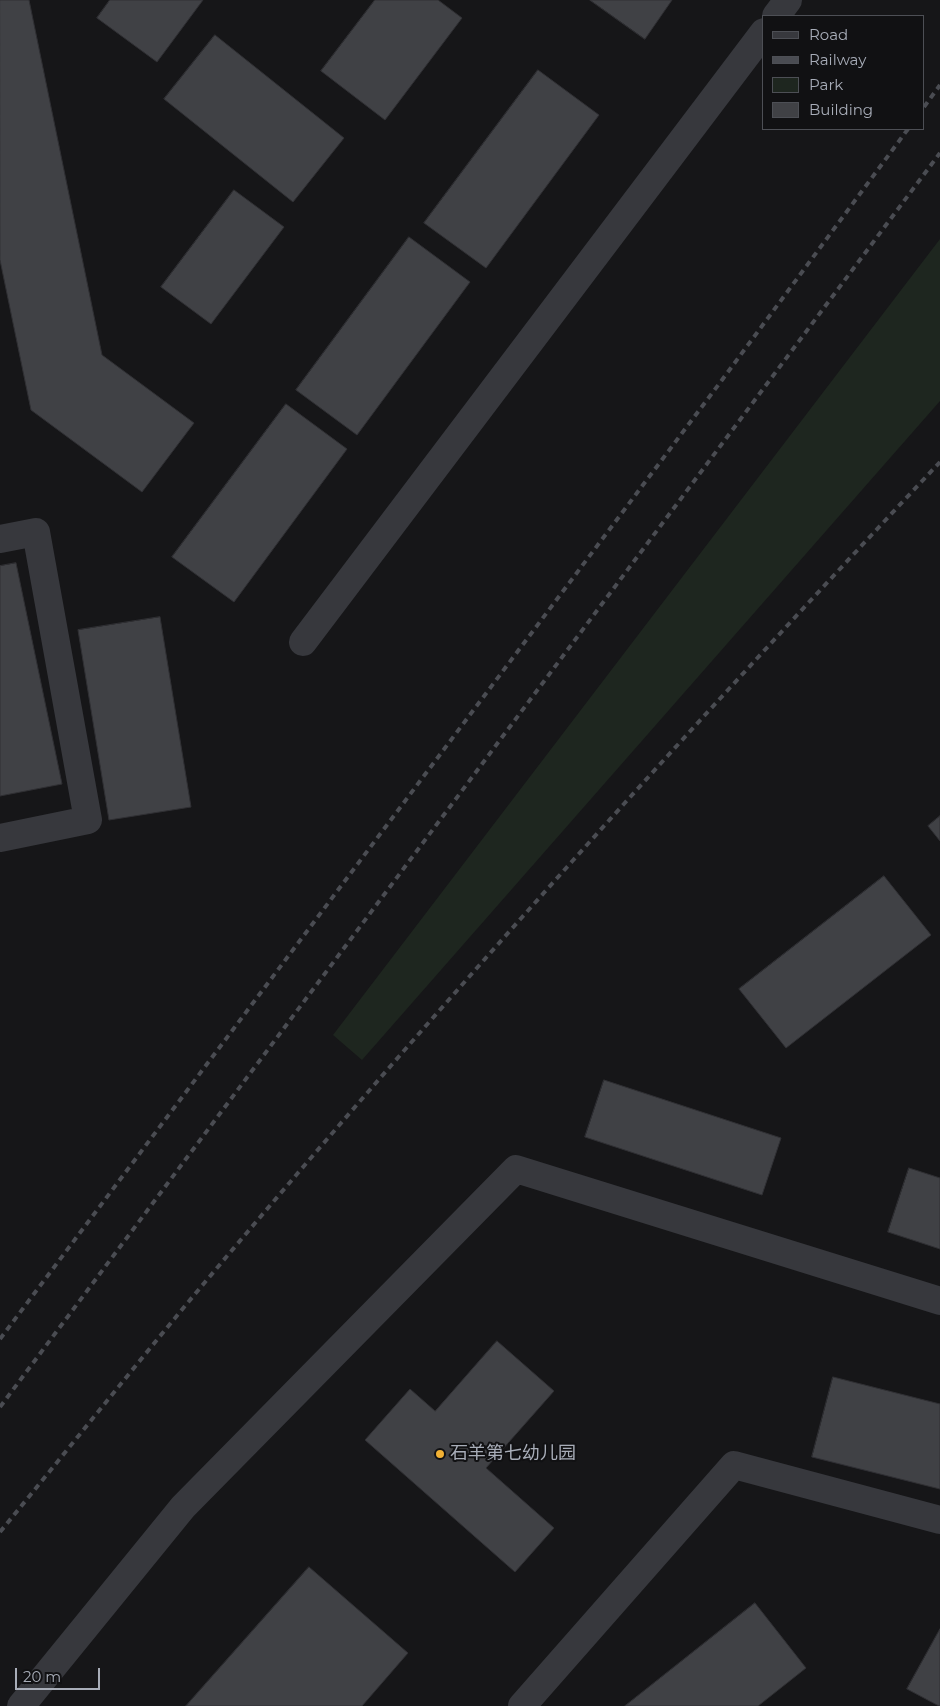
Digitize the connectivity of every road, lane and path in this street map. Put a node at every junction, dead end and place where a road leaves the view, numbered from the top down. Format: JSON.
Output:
{"nodes":[{"id":1,"x":788,"y":0,"type":"edge"},
{"id":2,"x":777,"y":15,"type":"edge"},
{"id":3,"x":762,"y":35,"type":"edge"},
{"id":4,"x":0,"y":539,"type":"edge"},
{"id":5,"x":303,"y":642,"type":"dead end"},
{"id":6,"x":0,"y":838,"type":"edge"},
{"id":7,"x":940,"y":1301,"type":"edge"},
{"id":8,"x":940,"y":1520,"type":"edge"},
{"id":9,"x":21,"y":1706,"type":"edge"},
{"id":10,"x":522,"y":1706,"type":"edge"}],
"edges":[{"from":1,"to":2,"type":"street"},
{"from":3,"to":5,"type":"street"},
{"from":4,"to":6,"type":"street"},
{"from":7,"to":9,"type":"street"},
{"from":8,"to":10,"type":"street"}]}
